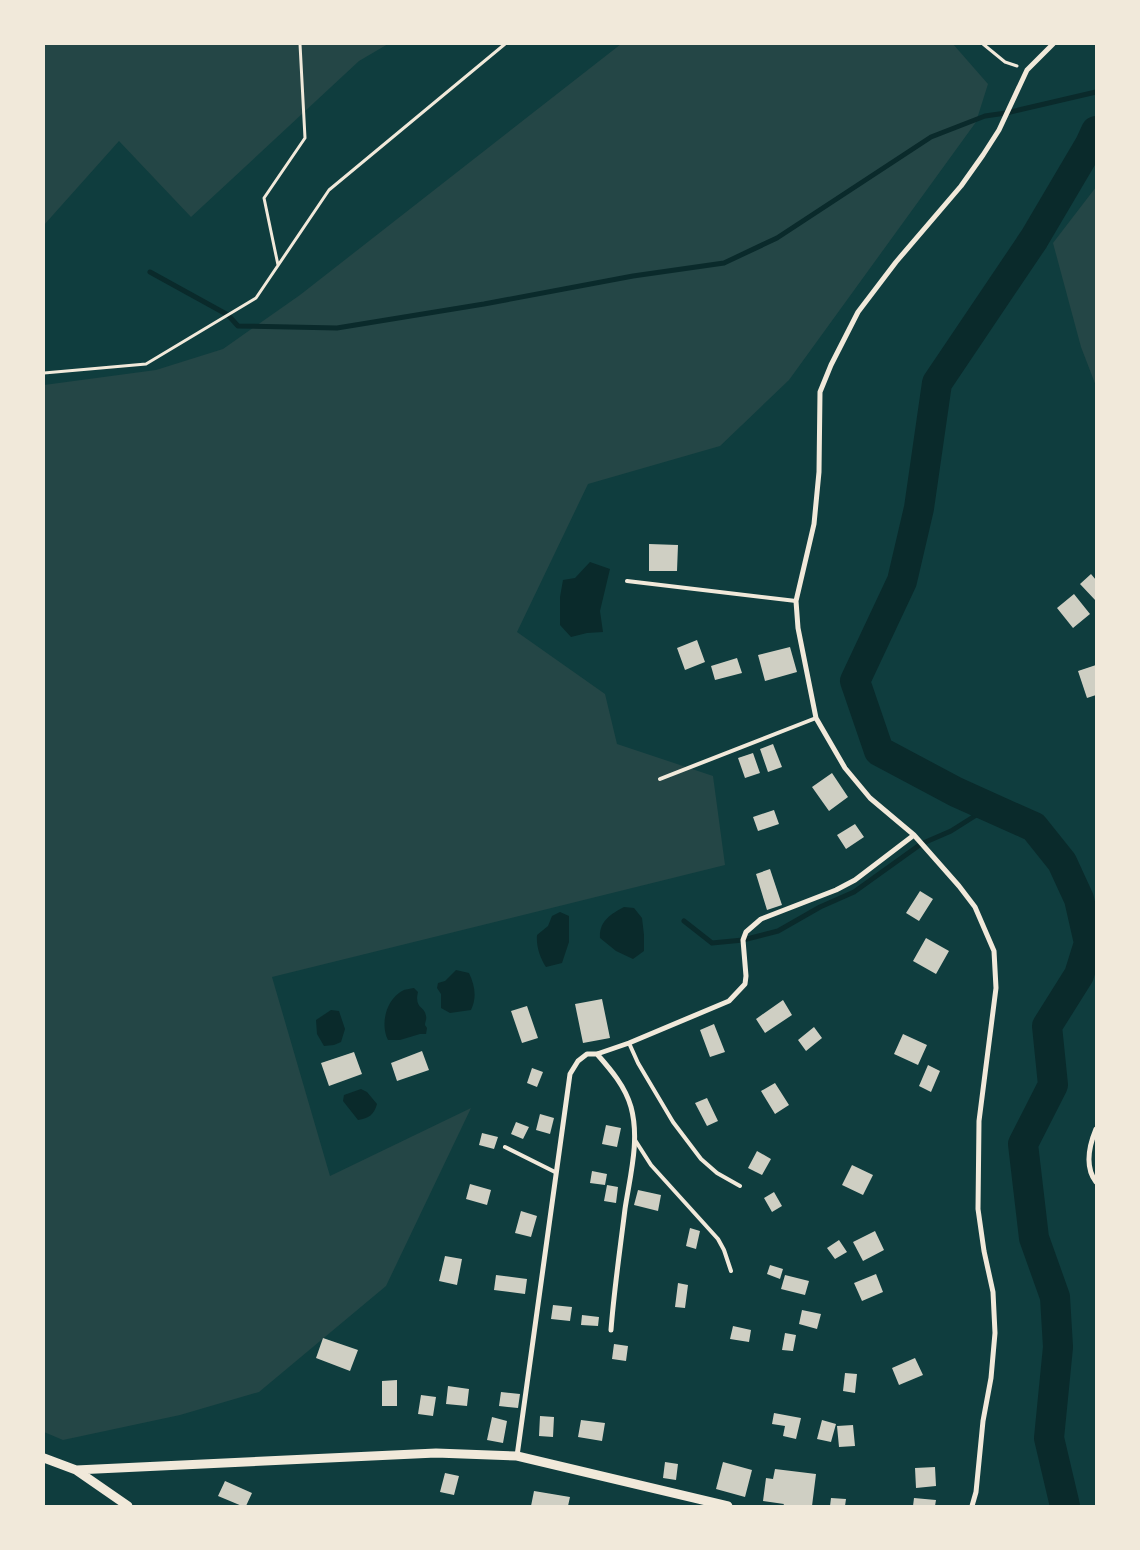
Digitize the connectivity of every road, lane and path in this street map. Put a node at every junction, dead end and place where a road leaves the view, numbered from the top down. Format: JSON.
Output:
{"nodes":[{"id":1,"x":300,"y":44,"type":"edge"},
{"id":2,"x":505,"y":44,"type":"edge"},
{"id":3,"x":982,"y":44,"type":"edge"},
{"id":4,"x":1053,"y":44,"type":"edge"},
{"id":5,"x":1027,"y":70,"type":"junction"},
{"id":6,"x":278,"y":265,"type":"junction"},
{"id":7,"x":44,"y":373,"type":"edge"},
{"id":8,"x":627,"y":581,"type":"dead end"},
{"id":9,"x":796,"y":601,"type":"junction"},
{"id":10,"x":816,"y":718,"type":"junction"},
{"id":11,"x":660,"y":779,"type":"dead end"},
{"id":12,"x":914,"y":835,"type":"junction"},
{"id":13,"x":629,"y":1043,"type":"junction"},
{"id":14,"x":597,"y":1054,"type":"junction"},
{"id":15,"x":1096,"y":1129,"type":"edge"},
{"id":16,"x":635,"y":1140,"type":"junction"},
{"id":17,"x":505,"y":1147,"type":"dead end"},
{"id":18,"x":555,"y":1172,"type":"junction"},
{"id":19,"x":1096,"y":1182,"type":"edge"},
{"id":20,"x":740,"y":1186,"type":"dead end"},
{"id":21,"x":731,"y":1271,"type":"dead end"},
{"id":22,"x":611,"y":1330,"type":"dead end"},
{"id":23,"x":517,"y":1456,"type":"junction"},
{"id":24,"x":44,"y":1458,"type":"edge"},
{"id":25,"x":76,"y":1470,"type":"junction"},
{"id":26,"x":128,"y":1506,"type":"edge"},
{"id":27,"x":728,"y":1506,"type":"edge"},
{"id":28,"x":972,"y":1506,"type":"edge"}],
"edges":[{"from":1,"to":6,"type":"path"},
{"from":2,"to":6,"type":"path"},
{"from":3,"to":5,"type":"path"},
{"from":4,"to":5,"type":"street"},
{"from":5,"to":9,"type":"street"},
{"from":6,"to":7,"type":"path"},
{"from":8,"to":9,"type":"lane"},
{"from":9,"to":10,"type":"street"},
{"from":10,"to":11,"type":"lane"},
{"from":10,"to":12,"type":"street"},
{"from":12,"to":13,"type":"street"},
{"from":12,"to":28,"type":"street"},
{"from":13,"to":14,"type":"street"},
{"from":13,"to":20,"type":"lane"},
{"from":14,"to":16,"type":"street"},
{"from":14,"to":18,"type":"street"},
{"from":15,"to":19,"type":"street"},
{"from":16,"to":21,"type":"lane"},
{"from":16,"to":22,"type":"street"},
{"from":17,"to":18,"type":"lane"},
{"from":18,"to":23,"type":"street"},
{"from":23,"to":25,"type":"street"},
{"from":23,"to":27,"type":"street"},
{"from":24,"to":25,"type":"street"},
{"from":25,"to":26,"type":"street"}]}
